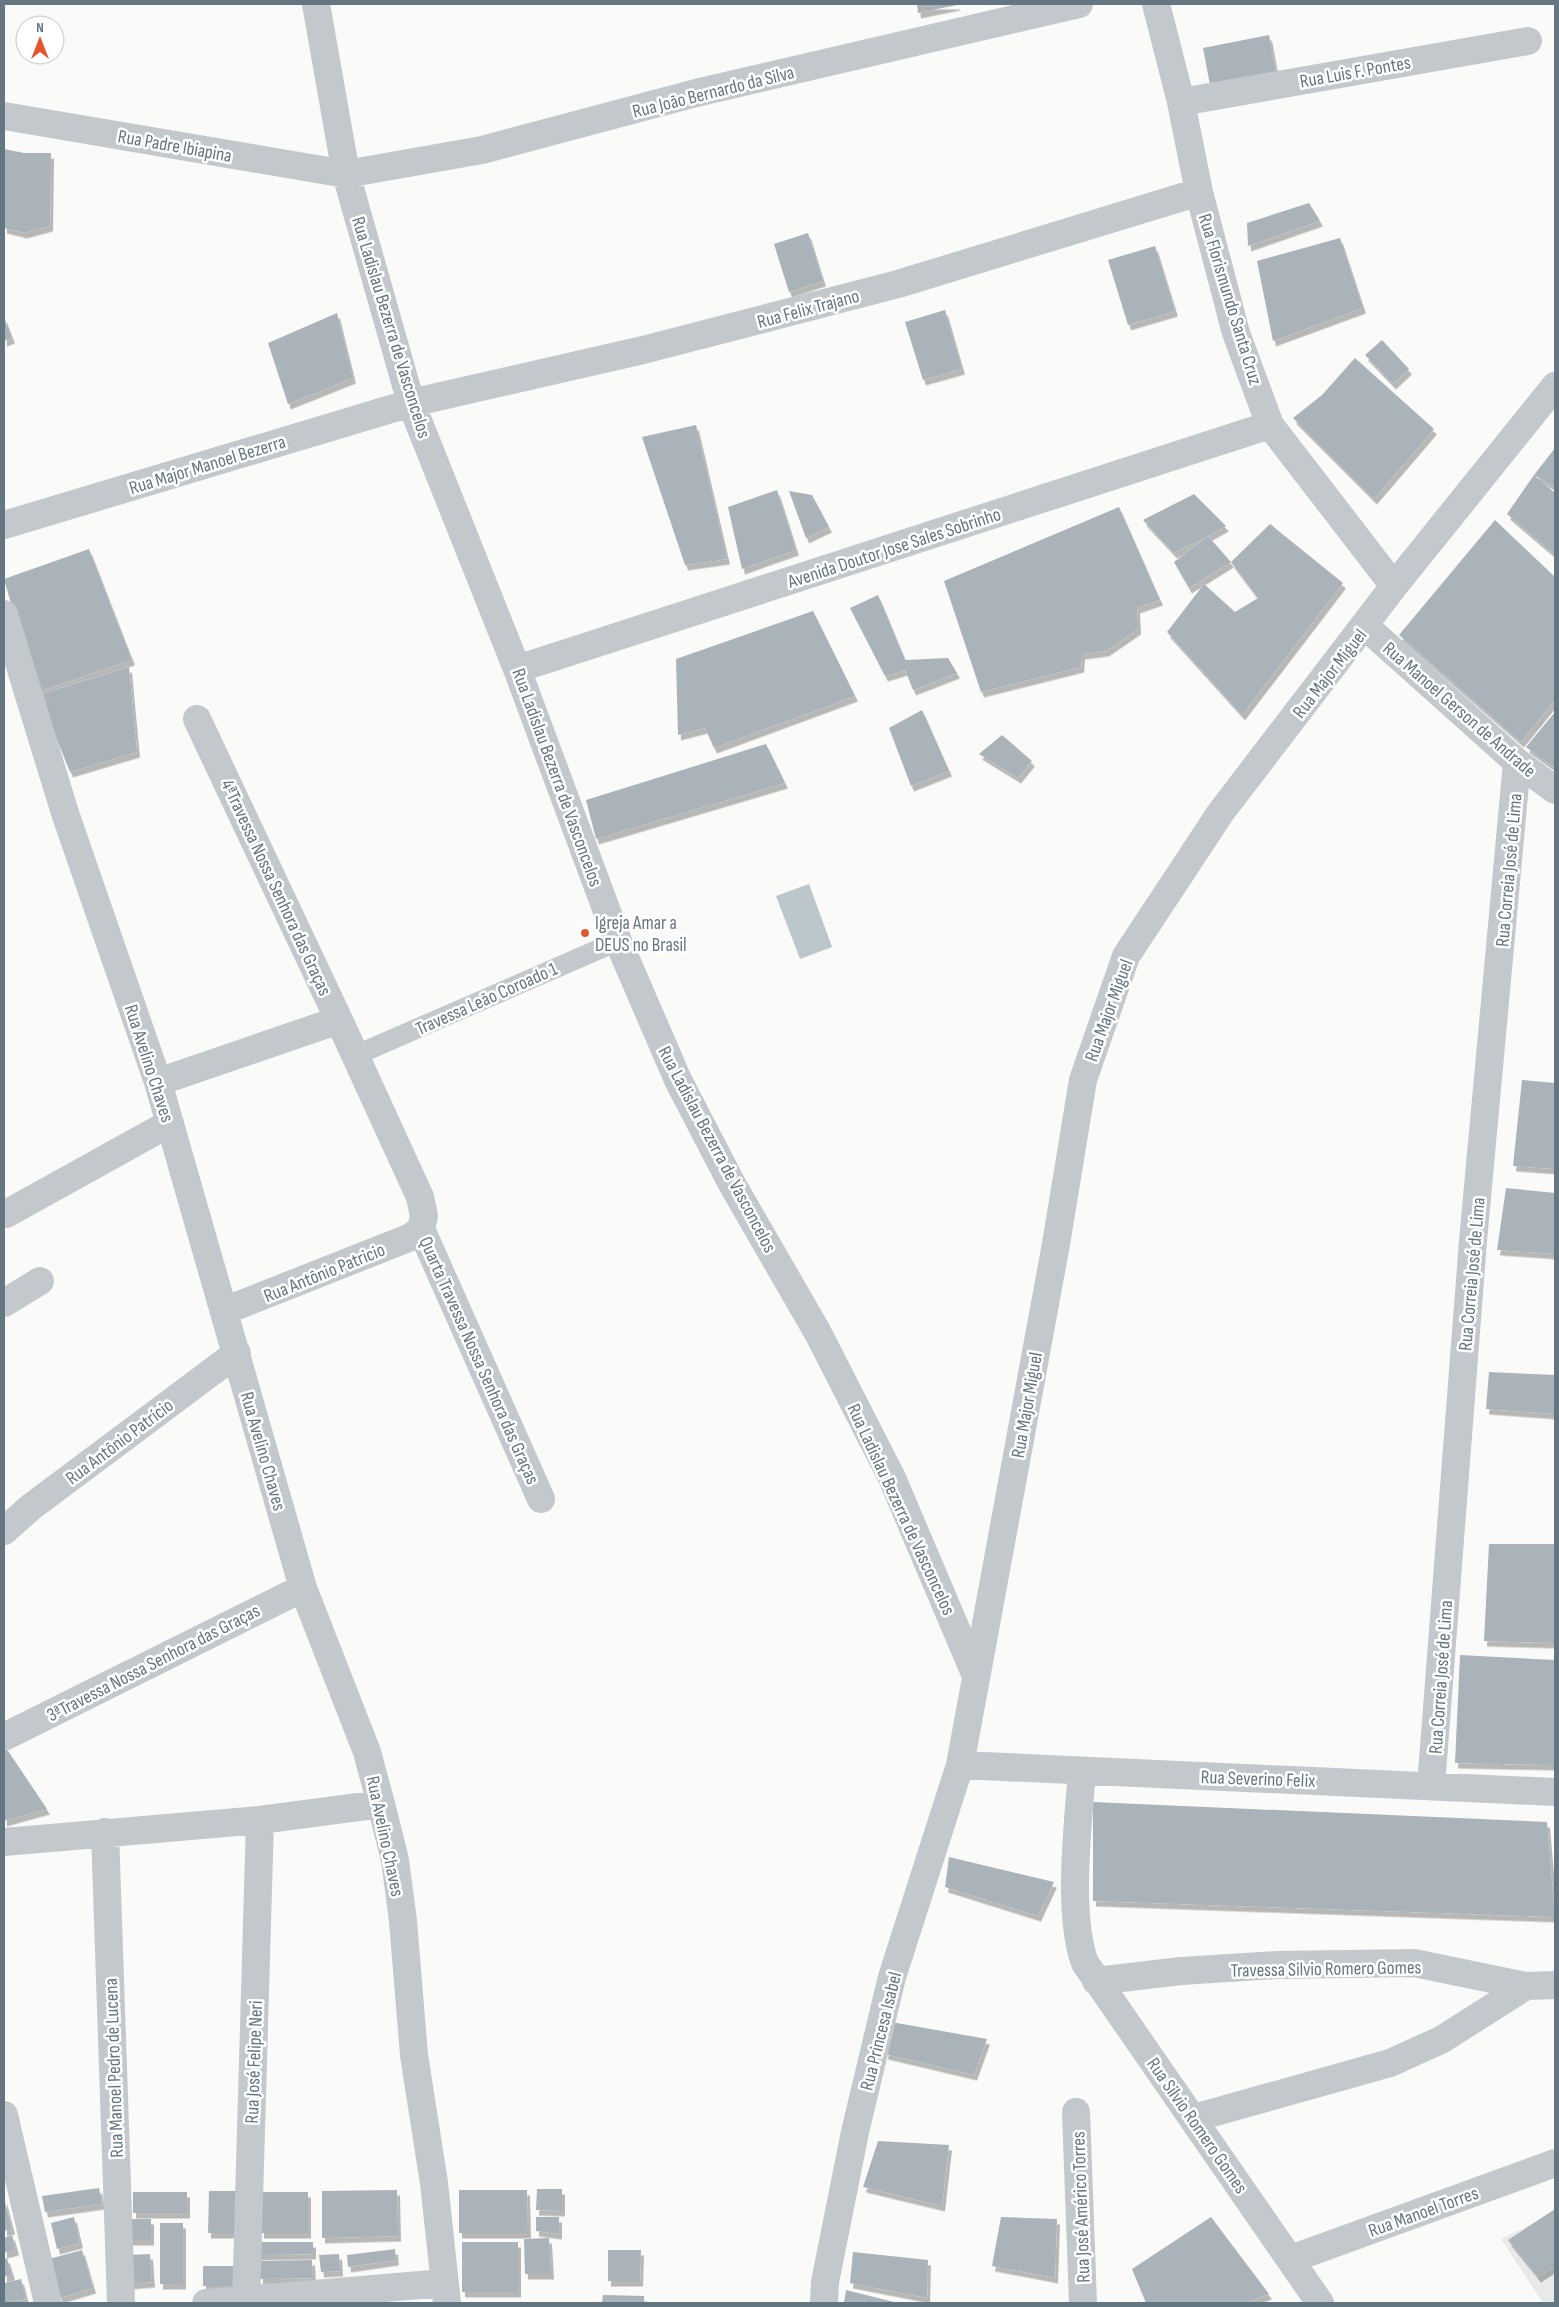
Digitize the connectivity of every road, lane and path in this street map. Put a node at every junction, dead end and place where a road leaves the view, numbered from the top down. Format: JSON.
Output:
{"nodes":[{"id":1,"x":316,"y":4,"type":"edge"},
{"id":2,"x":1079,"y":4,"type":"edge"},
{"id":3,"x":1156,"y":4,"type":"edge"},
{"id":4,"x":1528,"y":41,"type":"dead end"},
{"id":5,"x":1181,"y":102,"type":"junction"},
{"id":6,"x":4,"y":116,"type":"edge"},
{"id":7,"x":346,"y":174,"type":"junction"},
{"id":8,"x":1199,"y":192,"type":"junction"},
{"id":9,"x":1555,"y":386,"type":"edge"},
{"id":10,"x":411,"y":403,"type":"junction"},
{"id":11,"x":1270,"y":425,"type":"junction"},
{"id":12,"x":4,"y":525,"type":"edge"},
{"id":13,"x":1394,"y":586,"type":"junction"},
{"id":14,"x":4,"y":614,"type":"edge"},
{"id":15,"x":1365,"y":626,"type":"junction"},
{"id":16,"x":517,"y":669,"type":"junction"},
{"id":17,"x":197,"y":720,"type":"dead end"},
{"id":18,"x":1518,"y":762,"type":"junction"},
{"id":19,"x":1555,"y":790,"type":"edge"},
{"id":20,"x":618,"y":941,"type":"junction"},
{"id":21,"x":339,"y":1020,"type":"junction"},
{"id":22,"x":354,"y":1056,"type":"junction"},
{"id":23,"x":158,"y":1082,"type":"junction"},
{"id":24,"x":170,"y":1123,"type":"junction"},
{"id":25,"x":6,"y":1214,"type":"dead end"},
{"id":26,"x":421,"y":1229,"type":"junction"},
{"id":27,"x":40,"y":1281,"type":"dead end"},
{"id":28,"x":4,"y":1303,"type":"edge"},
{"id":29,"x":224,"y":1311,"type":"junction"},
{"id":30,"x":237,"y":1353,"type":"junction"},
{"id":31,"x":541,"y":1499,"type":"dead end"},
{"id":32,"x":4,"y":1531,"type":"edge"},
{"id":33,"x":303,"y":1588,"type":"junction"},
{"id":34,"x":976,"y":1676,"type":"junction"},
{"id":35,"x":4,"y":1737,"type":"edge"},
{"id":36,"x":960,"y":1765,"type":"junction"},
{"id":37,"x":1082,"y":1771,"type":"junction"},
{"id":38,"x":1431,"y":1786,"type":"junction"},
{"id":39,"x":1555,"y":1792,"type":"edge"},
{"id":40,"x":381,"y":1804,"type":"junction"},
{"id":41,"x":260,"y":1820,"type":"junction"},
{"id":42,"x":105,"y":1832,"type":"junction"},
{"id":43,"x":4,"y":1842,"type":"edge"},
{"id":44,"x":1096,"y":1981,"type":"junction"},
{"id":45,"x":1555,"y":1985,"type":"edge"},
{"id":46,"x":1526,"y":1986,"type":"junction"},
{"id":47,"x":1076,"y":2112,"type":"dead end"},
{"id":48,"x":4,"y":2115,"type":"edge"},
{"id":49,"x":1194,"y":2118,"type":"junction"},
{"id":50,"x":1555,"y":2163,"type":"edge"},
{"id":51,"x":1291,"y":2259,"type":"junction"},
{"id":52,"x":446,"y":2293,"type":"edge"},
{"id":53,"x":246,"y":2302,"type":"edge"},
{"id":54,"x":48,"y":2303,"type":"edge"},
{"id":55,"x":121,"y":2303,"type":"edge"},
{"id":56,"x":206,"y":2303,"type":"edge"},
{"id":57,"x":824,"y":2303,"type":"edge"},
{"id":58,"x":1083,"y":2303,"type":"edge"},
{"id":59,"x":1320,"y":2303,"type":"edge"}],
"edges":[{"from":1,"to":7,"type":"street","name":"Rua Ladislau Bezerra de Vasconcelos"},
{"from":2,"to":7,"type":"street","name":"Rua João Bernardo da Silva"},
{"from":3,"to":5,"type":"street","name":"Rua Florismundo Santa Cruz"},
{"from":4,"to":5,"type":"street","name":"Rua Luis F. Pontes"},
{"from":5,"to":8,"type":"street","name":"Rua Florismundo Santa Cruz"},
{"from":6,"to":7,"type":"street","name":"Rua Padre Ibiapina"},
{"from":7,"to":10,"type":"street","name":"Rua Ladislau Bezerra de Vasconcelos"},
{"from":8,"to":10,"type":"street","name":"Rua Felix Trajano"},
{"from":8,"to":11,"type":"street","name":"Rua Florismundo Santa Cruz"},
{"from":9,"to":13,"type":"street","name":"Rua Major Miguel"},
{"from":10,"to":12,"type":"street","name":"Rua Major Manoel Bezerra"},
{"from":10,"to":16,"type":"street","name":"Rua Ladislau Bezerra de Vasconcelos"},
{"from":11,"to":13,"type":"street","name":"Rua Florismundo Santa Cruz"},
{"from":11,"to":16,"type":"street","name":"Avenida Doutor Jose Sales Sobrinho"},
{"from":13,"to":15,"type":"street","name":"Rua Major Miguel"},
{"from":14,"to":23,"type":"street","name":"Rua Avelino Chaves"},
{"from":15,"to":18,"type":"street","name":"Rua Manoel Gerson de Andrade"},
{"from":15,"to":34,"type":"street","name":"Rua Major Miguel"},
{"from":16,"to":20,"type":"street","name":"Rua Ladislau Bezerra de Vasconcelos"},
{"from":17,"to":21,"type":"street","name":"4ªTravessa Nossa Senhora das Graças"},
{"from":18,"to":19,"type":"street","name":"Rua Manoel Gerson de Andrade"},
{"from":18,"to":38,"type":"street","name":"Rua Correia José de Lima"},
{"from":20,"to":22,"type":"lane","name":"Travessa Leão Coroado 1"},
{"from":20,"to":34,"type":"street","name":"Rua Ladislau Bezerra de Vasconcelos"},
{"from":21,"to":22,"type":"street","name":"4ªTravessa Nossa Senhora das Graças"},
{"from":21,"to":23,"type":"street"},
{"from":22,"to":26,"type":"street","name":"Quarta Travessa Nossa Senhora das Graças"},
{"from":23,"to":24,"type":"street","name":"Rua Avelino Chaves"},
{"from":24,"to":25,"type":"street"},
{"from":24,"to":29,"type":"street","name":"Rua Avelino Chaves"},
{"from":26,"to":29,"type":"street","name":"Rua Antônio Patricio"},
{"from":26,"to":31,"type":"street","name":"Quarta Travessa Nossa Senhora das Graças"},
{"from":27,"to":28,"type":"street"},
{"from":29,"to":30,"type":"street","name":"Rua Avelino Chaves"},
{"from":30,"to":32,"type":"street","name":"Rua Antônio Patrício"},
{"from":30,"to":33,"type":"street","name":"Rua Avelino Chaves"},
{"from":33,"to":35,"type":"street","name":"3ªTravessa Nossa Senhora das Graças"},
{"from":33,"to":40,"type":"street","name":"Rua Avelino Chaves"},
{"from":34,"to":36,"type":"street","name":"Rua Major Miguel"},
{"from":36,"to":37,"type":"street","name":"Rua Severino Felix"},
{"from":36,"to":57,"type":"street","name":"Rua Princesa Isabel"},
{"from":37,"to":38,"type":"street","name":"Rua Severino Felix"},
{"from":37,"to":44,"type":"street","name":"Rua Silvio Romero Gomes"},
{"from":38,"to":39,"type":"street","name":"Rua Severino Felix"},
{"from":40,"to":41,"type":"street"},
{"from":40,"to":52,"type":"street","name":"Rua Avelino Chaves"},
{"from":41,"to":42,"type":"street"},
{"from":41,"to":53,"type":"street","name":"Rua José Felipe Neri"},
{"from":42,"to":43,"type":"street"},
{"from":42,"to":55,"type":"street","name":"Rua Manoel Pedro de Lucena"},
{"from":44,"to":46,"type":"street","name":"Travessa Silvio Romero Gomes"},
{"from":44,"to":49,"type":"street","name":"Rua Silvio Romero Gomes"},
{"from":45,"to":46,"type":"street","name":"Travessa Silvio Romero Gomes"},
{"from":46,"to":49,"type":"street"},
{"from":47,"to":58,"type":"street","name":"Rua José Américo Torres"},
{"from":48,"to":54,"type":"street"},
{"from":49,"to":51,"type":"street","name":"Rua Silvio Romero Gomes"},
{"from":50,"to":51,"type":"street","name":"Rua Manoel Torres"},
{"from":51,"to":59,"type":"street","name":"Rua Silvio Romero Gomes"},
{"from":52,"to":53,"type":"street"},
{"from":53,"to":56,"type":"street"}]}
